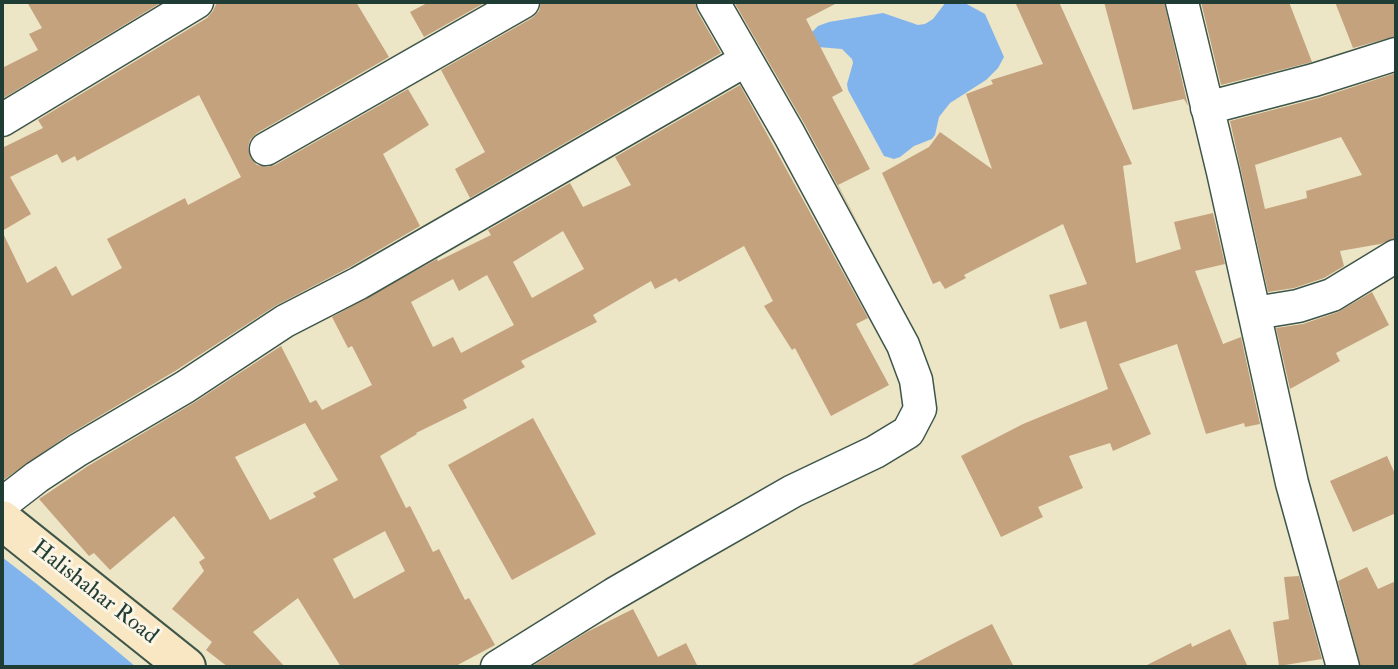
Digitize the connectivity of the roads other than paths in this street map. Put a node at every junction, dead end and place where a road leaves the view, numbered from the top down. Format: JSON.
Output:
{"nodes":[{"id":1,"x":197,"y":2,"type":"edge"},
{"id":2,"x":523,"y":2,"type":"edge"},
{"id":3,"x":713,"y":2,"type":"edge"},
{"id":4,"x":1182,"y":2,"type":"edge"},
{"id":5,"x":1396,"y":54,"type":"edge"},
{"id":6,"x":746,"y":60,"type":"junction"},
{"id":7,"x":1208,"y":108,"type":"junction"},
{"id":8,"x":2,"y":120,"type":"edge"},
{"id":9,"x":266,"y":149,"type":"dead end"},
{"id":10,"x":1396,"y":256,"type":"edge"},
{"id":11,"x":1255,"y":313,"type":"junction"},
{"id":12,"x":2,"y":504,"type":"edge"},
{"id":13,"x":2,"y":520,"type":"edge"},
{"id":14,"x":186,"y":667,"type":"edge"},
{"id":15,"x":497,"y":667,"type":"edge"},
{"id":16,"x":1343,"y":667,"type":"edge"}],
"edges":[{"from":1,"to":8,"type":"street"},
{"from":2,"to":9,"type":"street"},
{"from":3,"to":6,"type":"street"},
{"from":4,"to":7,"type":"street"},
{"from":5,"to":7,"type":"street"},
{"from":6,"to":12,"type":"street"},
{"from":6,"to":15,"type":"street"},
{"from":7,"to":11,"type":"street"},
{"from":10,"to":11,"type":"street"},
{"from":11,"to":16,"type":"street"},
{"from":13,"to":14,"type":"street","name":"Halishahar Road"}]}
